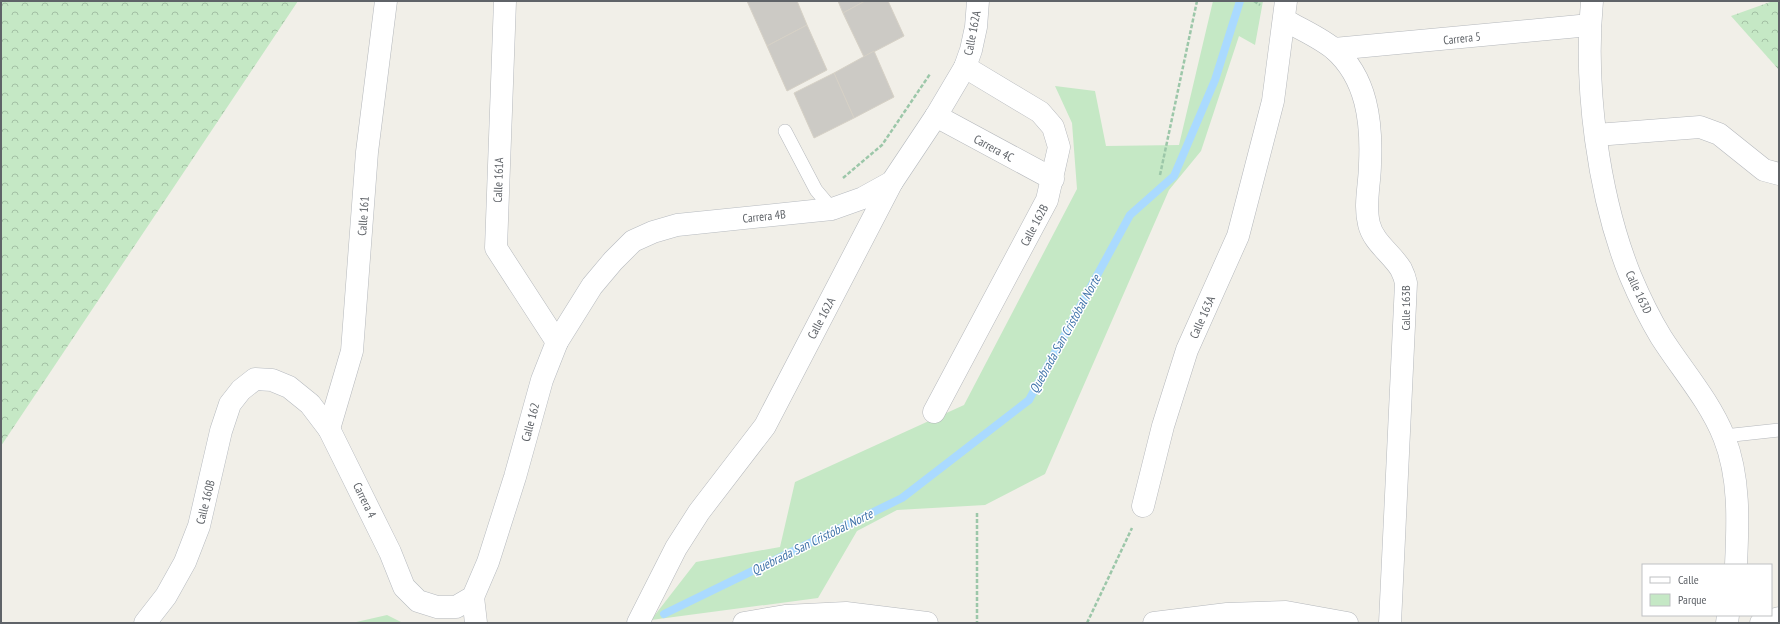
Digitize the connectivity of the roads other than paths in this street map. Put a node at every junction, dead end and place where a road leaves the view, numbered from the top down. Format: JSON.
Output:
{"nodes":[{"id":1,"x":386,"y":1,"type":"edge"},
{"id":2,"x":506,"y":1,"type":"edge"},
{"id":3,"x":978,"y":1,"type":"edge"},
{"id":4,"x":1592,"y":1,"type":"edge"},
{"id":5,"x":1285,"y":10,"type":"edge"},
{"id":6,"x":1590,"y":25,"type":"junction"},
{"id":7,"x":1334,"y":49,"type":"junction"},
{"id":8,"x":965,"y":67,"type":"junction"},
{"id":9,"x":936,"y":116,"type":"junction"},
{"id":10,"x":785,"y":130,"type":"dead end"},
{"id":11,"x":1596,"y":135,"type":"junction"},
{"id":12,"x":1779,"y":174,"type":"edge"},
{"id":13,"x":1053,"y":179,"type":"junction"},
{"id":14,"x":892,"y":182,"type":"junction"},
{"id":15,"x":832,"y":209,"type":"junction"},
{"id":16,"x":633,"y":241,"type":"joint"},
{"id":17,"x":557,"y":342,"type":"junction"},
{"id":18,"x":255,"y":379,"type":"joint"},
{"id":19,"x":934,"y":412,"type":"dead end"},
{"id":20,"x":329,"y":429,"type":"junction"},
{"id":21,"x":1779,"y":430,"type":"edge"},
{"id":22,"x":1724,"y":436,"type":"junction"},
{"id":23,"x":1143,"y":506,"type":"road end"},
{"id":24,"x":1736,"y":564,"type":"edge"},
{"id":25,"x":473,"y":596,"type":"junction"},
{"id":26,"x":1779,"y":618,"type":"edge"},
{"id":27,"x":145,"y":623,"type":"edge"},
{"id":28,"x":476,"y":623,"type":"edge"},
{"id":29,"x":638,"y":623,"type":"edge"},
{"id":30,"x":744,"y":623,"type":"edge"},
{"id":31,"x":919,"y":623,"type":"edge"},
{"id":32,"x":1154,"y":623,"type":"edge"},
{"id":33,"x":1346,"y":623,"type":"edge"},
{"id":34,"x":1390,"y":623,"type":"edge"},
{"id":35,"x":1761,"y":623,"type":"edge"}],
"edges":[{"from":1,"to":20,"type":"street","name":"Calle 161"},
{"from":2,"to":17,"type":"street","name":"Calle 161A"},
{"from":3,"to":8,"type":"street","name":"Calle 162A"},
{"from":4,"to":6,"type":"street","name":"Calle 163D"},
{"from":5,"to":7,"type":"street","name":"Calle 163B"},
{"from":5,"to":23,"type":"street","name":"Calle 163A"},
{"from":6,"to":7,"type":"street","name":"Carrera 5"},
{"from":6,"to":11,"type":"street","name":"Calle 163D"},
{"from":7,"to":34,"type":"street","name":"Calle 163B"},
{"from":8,"to":9,"type":"street","name":"Calle 162A"},
{"from":8,"to":13,"type":"street","name":"Calle 162B"},
{"from":9,"to":13,"type":"street","name":"Carrera 4C"},
{"from":9,"to":14,"type":"street","name":"Calle 162A"},
{"from":10,"to":15,"type":"lane"},
{"from":11,"to":12,"type":"street"},
{"from":11,"to":22,"type":"street","name":"Calle 163D"},
{"from":13,"to":19,"type":"street","name":"Calle 162B"},
{"from":14,"to":15,"type":"street","name":"Carrera 4B"},
{"from":14,"to":29,"type":"street","name":"Calle 162A"},
{"from":15,"to":16,"type":"street","name":"Carrera 4B"},
{"from":16,"to":17,"type":"street","name":"Calle 162"},
{"from":17,"to":25,"type":"street","name":"Calle 162"},
{"from":18,"to":20,"type":"street","name":"Carrera 4"},
{"from":18,"to":27,"type":"street","name":"Calle 160B"},
{"from":20,"to":25,"type":"street","name":"Carrera 4"},
{"from":21,"to":22,"type":"lane"},
{"from":22,"to":24,"type":"street","name":"Calle 163D"},
{"from":25,"to":28,"type":"street"},
{"from":26,"to":35,"type":"street"},
{"from":30,"to":31,"type":"street"},
{"from":32,"to":33,"type":"street"}]}
